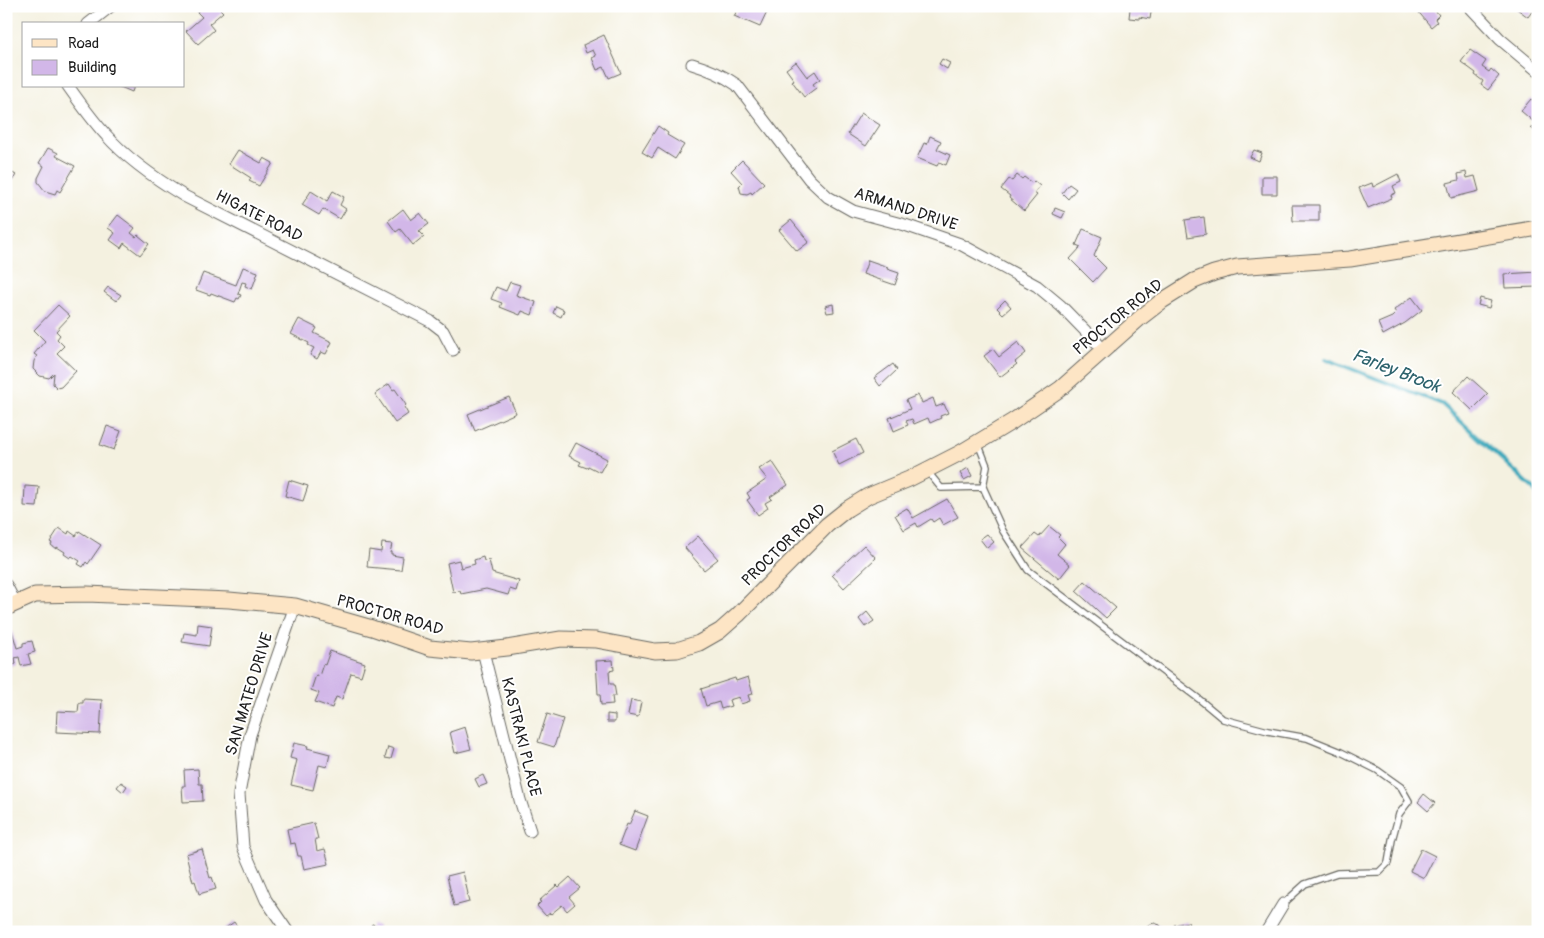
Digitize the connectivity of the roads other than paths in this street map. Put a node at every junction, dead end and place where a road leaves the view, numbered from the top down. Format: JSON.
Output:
{"nodes":[{"id":1,"x":111,"y":6,"type":"edge"},
{"id":2,"x":1469,"y":6,"type":"edge"},
{"id":3,"x":91,"y":22,"type":"edge"},
{"id":4,"x":692,"y":64,"type":"dead end"},
{"id":5,"x":1538,"y":71,"type":"edge"},
{"id":6,"x":70,"y":88,"type":"edge"},
{"id":7,"x":1538,"y":228,"type":"edge"},
{"id":8,"x":454,"y":350,"type":"dead end"},
{"id":9,"x":1104,"y":350,"type":"junction"},
{"id":10,"x":978,"y":442,"type":"junction"},
{"id":11,"x":926,"y":470,"type":"junction"},
{"id":12,"x":983,"y":487,"type":"junction"},
{"id":13,"x":6,"y":585,"type":"edge"},
{"id":14,"x":11,"y":606,"type":"edge"},
{"id":15,"x":294,"y":606,"type":"junction"},
{"id":16,"x":483,"y":651,"type":"junction"},
{"id":17,"x":530,"y":831,"type":"dead end"},
{"id":18,"x":1282,"y":904,"type":"joint"},
{"id":19,"x":288,"y":932,"type":"edge"},
{"id":20,"x":1266,"y":932,"type":"edge"}],
"edges":[{"from":1,"to":3,"type":"street"},
{"from":2,"to":5,"type":"street"},
{"from":4,"to":9,"type":"street","name":"ARMAND DRIVE"},
{"from":6,"to":8,"type":"street","name":"HIGATE ROAD"},
{"from":7,"to":9,"type":"main road","name":"PROCTOR ROAD"},
{"from":9,"to":10,"type":"main road","name":"PROCTOR ROAD"},
{"from":10,"to":11,"type":"main road","name":"PROCTOR ROAD"},
{"from":10,"to":12,"type":"lane"},
{"from":11,"to":12,"type":"lane"},
{"from":11,"to":16,"type":"main road","name":"PROCTOR ROAD"},
{"from":12,"to":18,"type":"lane"},
{"from":13,"to":14,"type":"street"},
{"from":14,"to":15,"type":"main road","name":"PROCTOR ROAD"},
{"from":15,"to":16,"type":"main road","name":"PROCTOR ROAD"},
{"from":15,"to":19,"type":"street","name":"SAN MATEO DRIVE"},
{"from":16,"to":17,"type":"street","name":"KASTRAKI PLACE"},
{"from":18,"to":20,"type":"street"}]}
